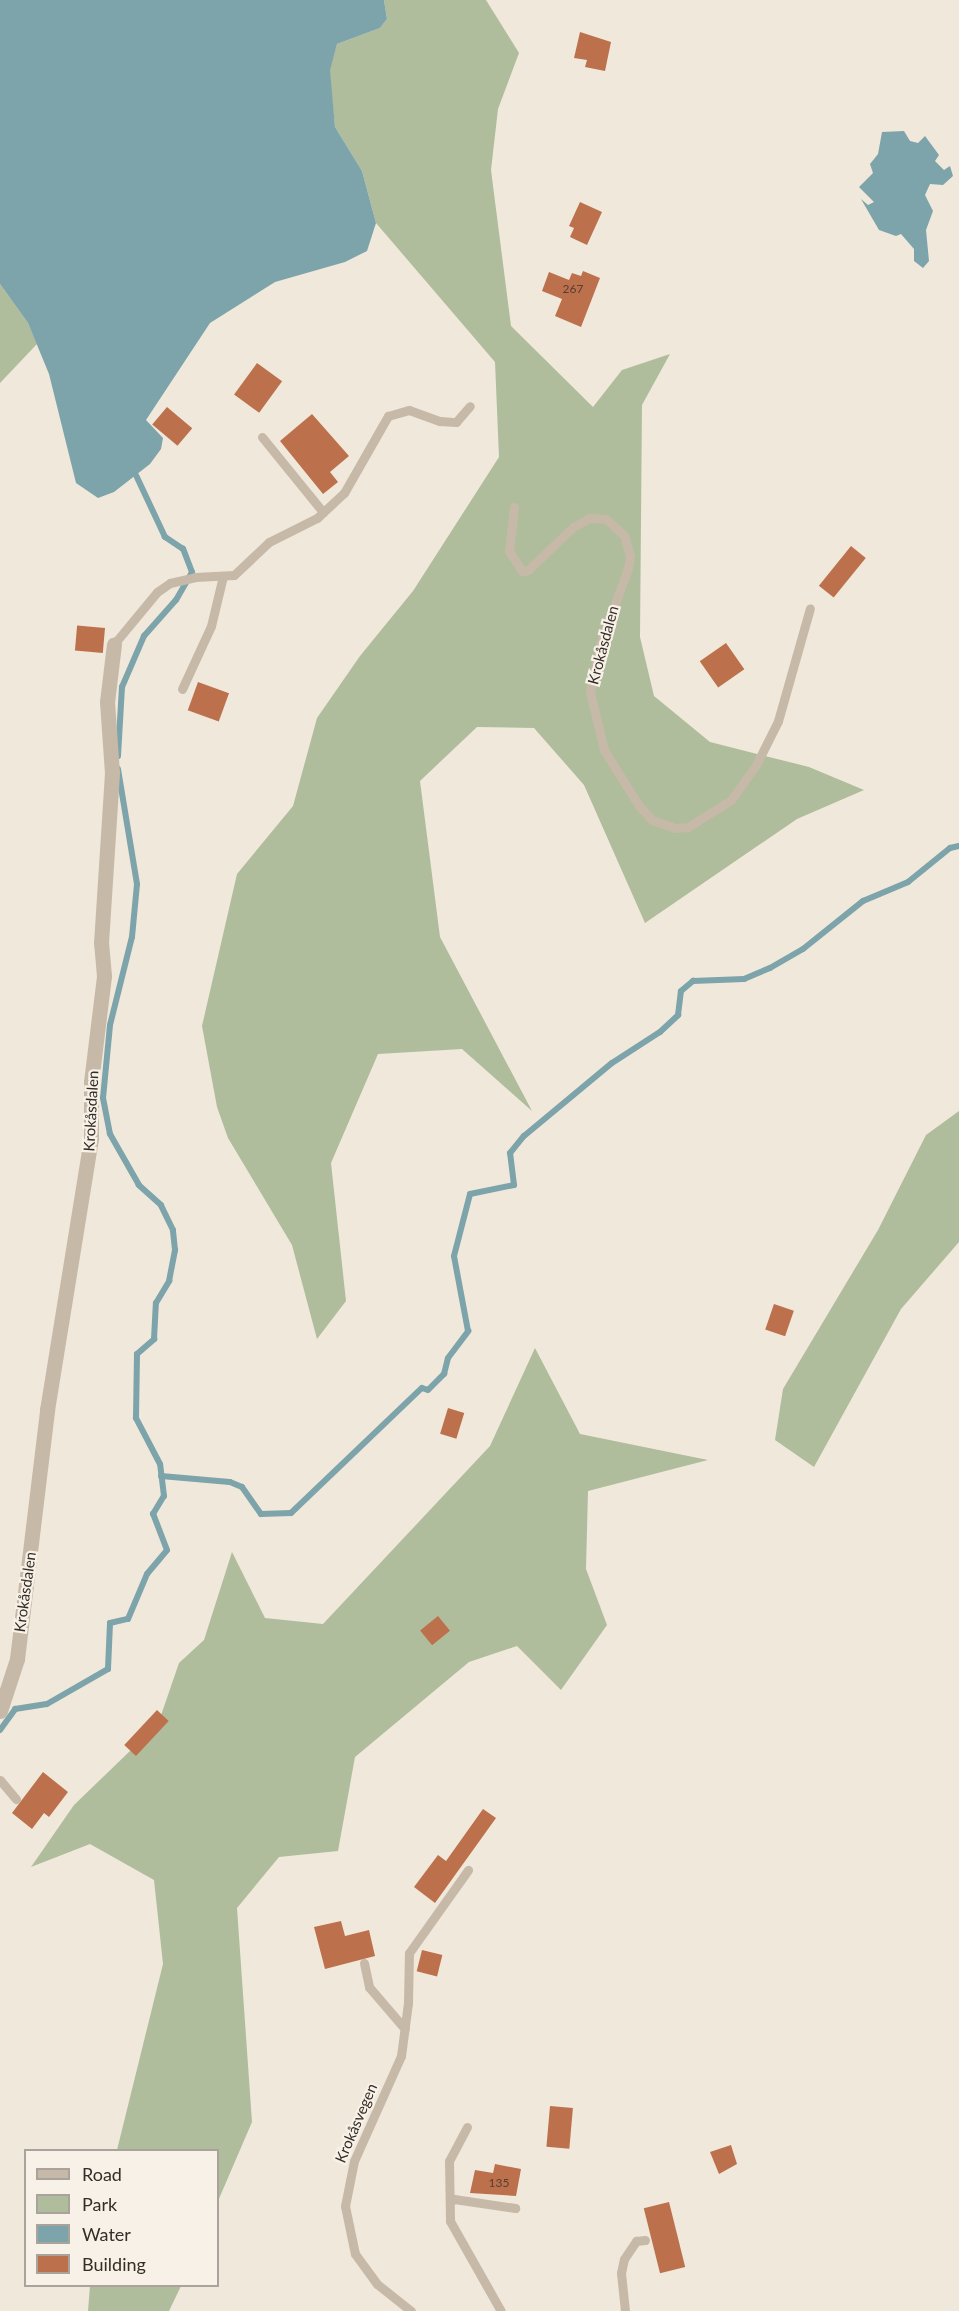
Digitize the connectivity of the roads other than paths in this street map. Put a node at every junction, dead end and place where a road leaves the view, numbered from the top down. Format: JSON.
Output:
{"nodes":[{"id":1,"x":471,"y":406,"type":"dead end"},
{"id":2,"x":262,"y":437,"type":"dead end"},
{"id":3,"x":514,"y":507,"type":"dead end"},
{"id":4,"x":323,"y":512,"type":"junction"},
{"id":5,"x":223,"y":576,"type":"junction"},
{"id":6,"x":810,"y":608,"type":"dead end"},
{"id":7,"x":114,"y":644,"type":"joint"},
{"id":8,"x":182,"y":689,"type":"dead end"},
{"id":9,"x":0,"y":1711,"type":"edge"},
{"id":10,"x":0,"y":1780,"type":"edge"},
{"id":11,"x":16,"y":1799,"type":"dead end"},
{"id":12,"x":468,"y":1870,"type":"dead end"},
{"id":13,"x":364,"y":1963,"type":"dead end"},
{"id":14,"x":405,"y":2032,"type":"junction"},
{"id":15,"x":467,"y":2127,"type":"dead end"},
{"id":16,"x":450,"y":2202,"type":"junction"},
{"id":17,"x":515,"y":2208,"type":"dead end"},
{"id":18,"x":645,"y":2240,"type":"dead end"},
{"id":19,"x":411,"y":2311,"type":"edge"},
{"id":20,"x":501,"y":2311,"type":"edge"},
{"id":21,"x":625,"y":2311,"type":"edge"}],
"edges":[{"from":1,"to":4,"type":"lane","name":"Krokåsdalen"},
{"from":2,"to":4,"type":"lane"},
{"from":3,"to":6,"type":"lane","name":"Krokåsdalen"},
{"from":4,"to":5,"type":"lane","name":"Krokåsdalen"},
{"from":5,"to":7,"type":"lane","name":"Krokåsdalen"},
{"from":5,"to":8,"type":"lane"},
{"from":7,"to":9,"type":"street","name":"Krokåsdalen"},
{"from":10,"to":11,"type":"lane"},
{"from":12,"to":14,"type":"lane","name":"Krokåsvegen"},
{"from":13,"to":14,"type":"lane"},
{"from":14,"to":19,"type":"lane","name":"Krokåsvegen"},
{"from":15,"to":16,"type":"lane"},
{"from":16,"to":17,"type":"lane"},
{"from":16,"to":20,"type":"lane"},
{"from":18,"to":21,"type":"lane"}]}
